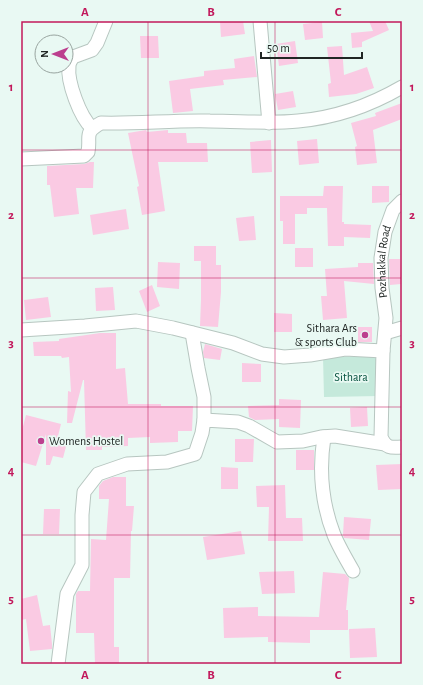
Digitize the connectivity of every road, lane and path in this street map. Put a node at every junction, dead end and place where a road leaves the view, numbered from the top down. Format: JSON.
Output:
{"nodes":[{"id":1,"x":106,"y":21,"type":"edge"},
{"id":2,"x":260,"y":21,"type":"edge"},
{"id":3,"x":402,"y":87,"type":"edge"},
{"id":4,"x":269,"y":123,"type":"junction"},
{"id":5,"x":92,"y":128,"type":"junction"},
{"id":6,"x":21,"y":159,"type":"edge"},
{"id":7,"x":402,"y":201,"type":"edge"},
{"id":8,"x":402,"y":328,"type":"edge"},
{"id":9,"x":21,"y":330,"type":"edge"},
{"id":10,"x":192,"y":333,"type":"junction"},
{"id":11,"x":385,"y":333,"type":"junction"},
{"id":12,"x":383,"y":351,"type":"junction"},
{"id":13,"x":204,"y":420,"type":"junction"},
{"id":14,"x":324,"y":436,"type":"junction"},
{"id":15,"x":385,"y":444,"type":"junction"},
{"id":16,"x":402,"y":447,"type":"edge"},
{"id":17,"x":353,"y":570,"type":"dead end"},
{"id":18,"x":58,"y":664,"type":"edge"}],
"edges":[{"from":1,"to":5,"type":"street"},
{"from":2,"to":4,"type":"street"},
{"from":3,"to":4,"type":"street"},
{"from":4,"to":5,"type":"street"},
{"from":5,"to":6,"type":"street"},
{"from":7,"to":11,"type":"street","name":"Pozhakkal Road"},
{"from":8,"to":11,"type":"street"},
{"from":9,"to":10,"type":"street"},
{"from":10,"to":12,"type":"street"},
{"from":10,"to":13,"type":"street"},
{"from":11,"to":12,"type":"street","name":"Pozhakkal Road"},
{"from":12,"to":15,"type":"street","name":"Pozhakkal Road"},
{"from":13,"to":14,"type":"street"},
{"from":13,"to":18,"type":"street"},
{"from":14,"to":15,"type":"street"},
{"from":14,"to":17,"type":"street"},
{"from":15,"to":16,"type":"street"}]}
